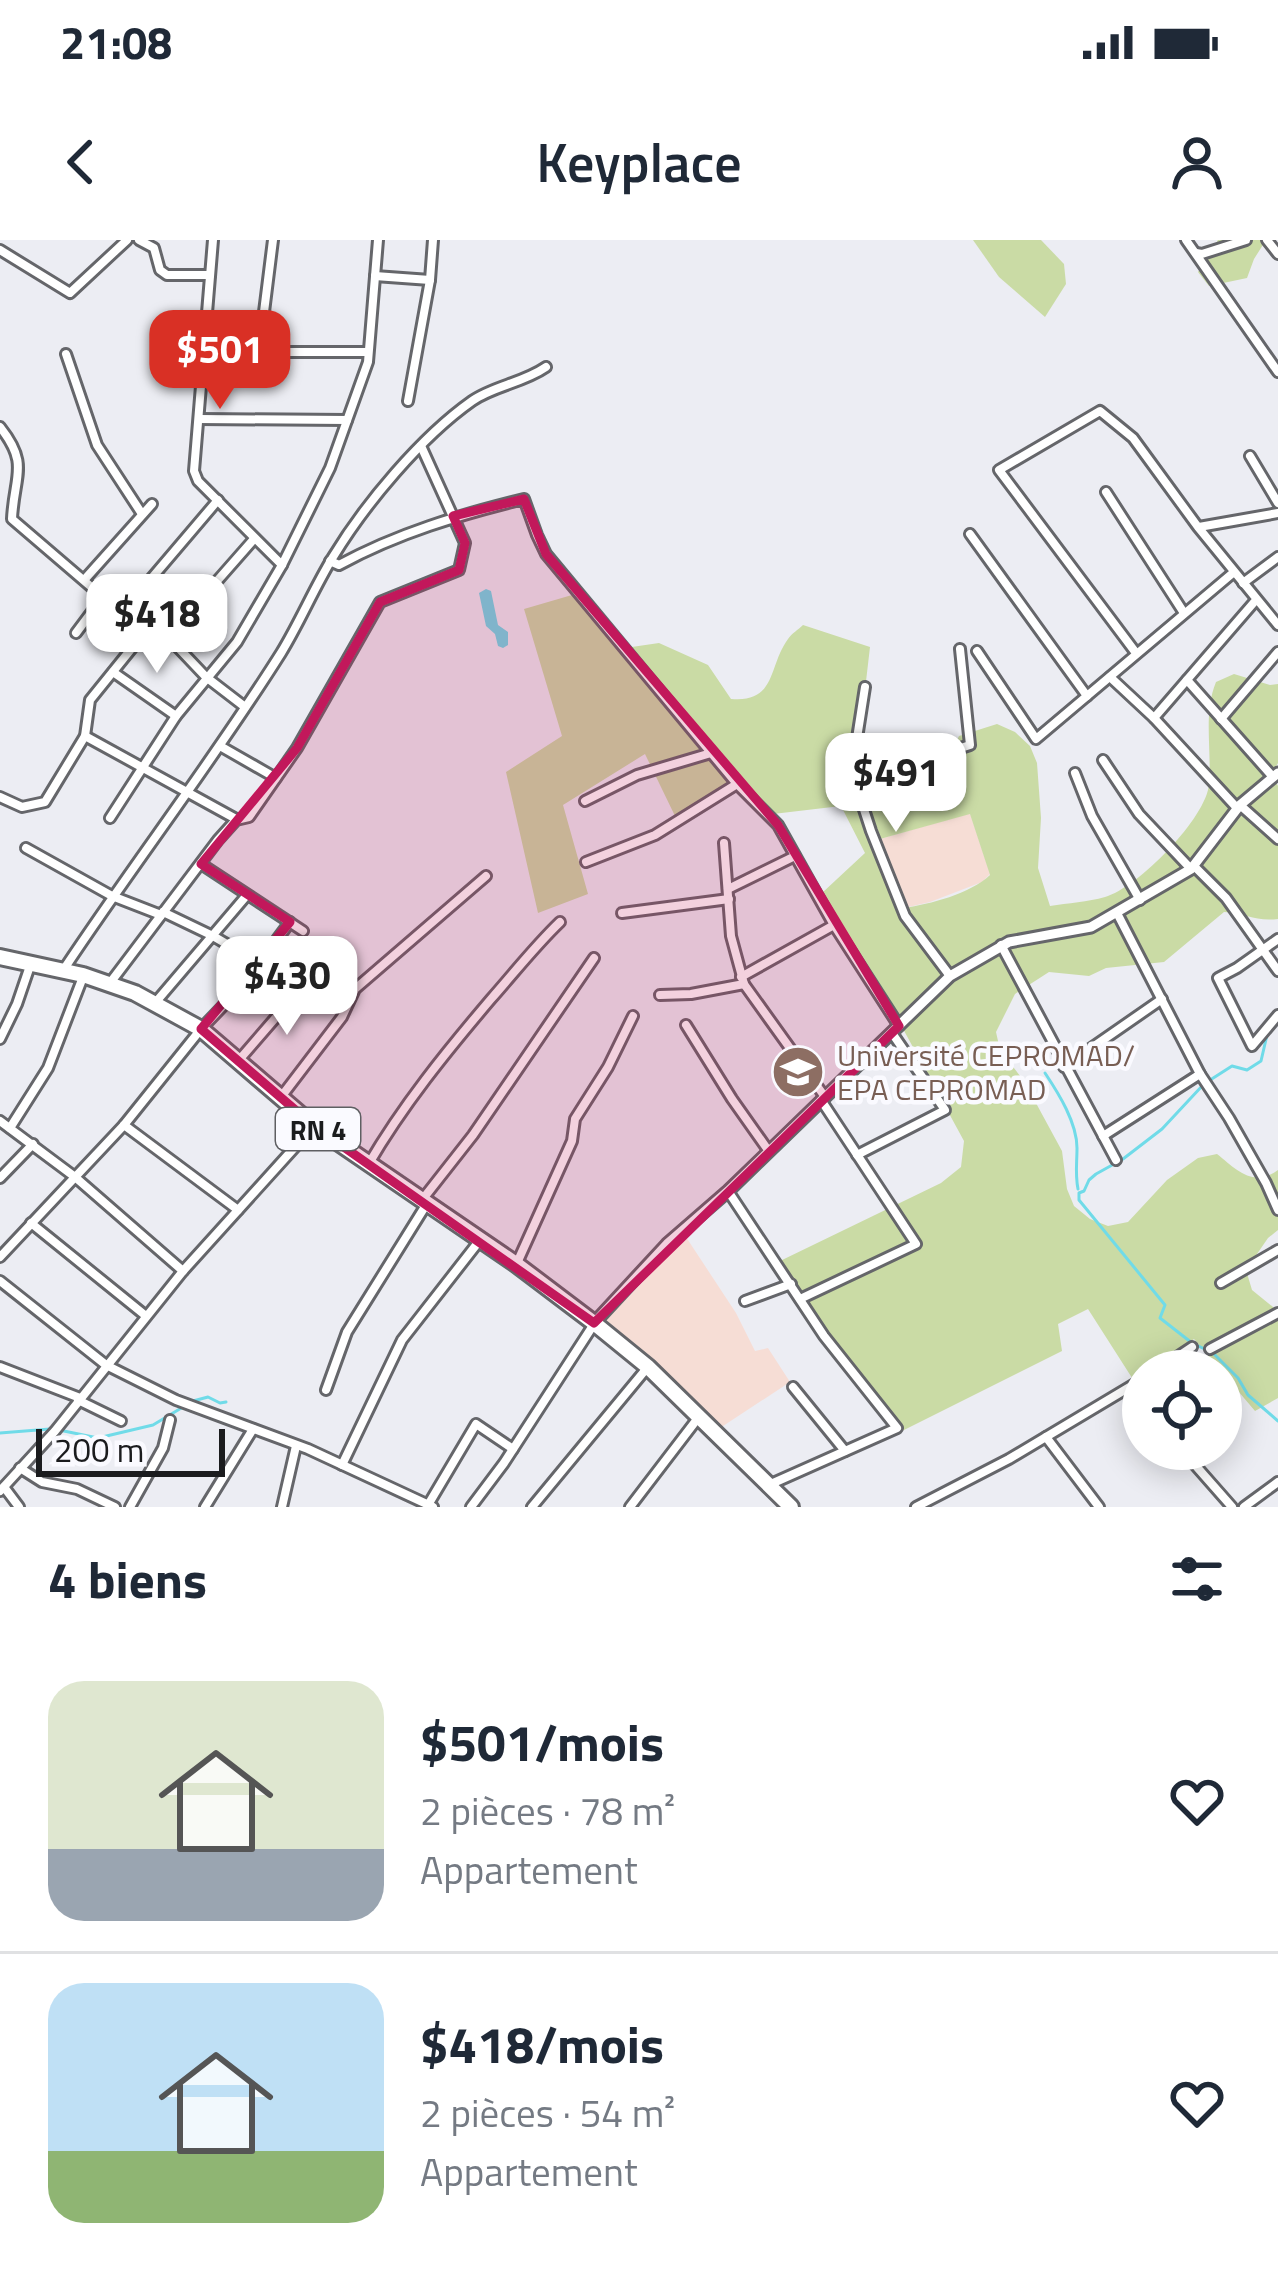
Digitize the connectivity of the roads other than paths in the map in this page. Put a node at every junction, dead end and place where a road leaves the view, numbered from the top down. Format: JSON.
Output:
{"nodes":[{"id":1,"x":127,"y":240,"type":"edge"},
{"id":2,"x":139,"y":240,"type":"edge"},
{"id":3,"x":213,"y":240,"type":"edge"},
{"id":4,"x":273,"y":240,"type":"edge"},
{"id":5,"x":378,"y":240,"type":"edge"},
{"id":6,"x":433,"y":240,"type":"edge"},
{"id":7,"x":1186,"y":240,"type":"edge"},
{"id":8,"x":1246,"y":240,"type":"edge"},
{"id":9,"x":1267,"y":240,"type":"edge"},
{"id":10,"x":0,"y":250,"type":"edge"},
{"id":11,"x":1196,"y":253,"type":"junction"},
{"id":12,"x":1278,"y":254,"type":"edge"},
{"id":13,"x":211,"y":275,"type":"junction"},
{"id":14,"x":375,"y":276,"type":"junction"},
{"id":15,"x":430,"y":280,"type":"junction"},
{"id":16,"x":204,"y":352,"type":"junction"},
{"id":17,"x":259,"y":352,"type":"junction"},
{"id":18,"x":368,"y":352,"type":"junction"},
{"id":19,"x":65,"y":354,"type":"dead end"},
{"id":20,"x":546,"y":368,"type":"dead end"},
{"id":21,"x":1278,"y":372,"type":"edge"},
{"id":22,"x":408,"y":401,"type":"dead end"},
{"id":23,"x":198,"y":419,"type":"junction"},
{"id":24,"x":347,"y":420,"type":"junction"},
{"id":25,"x":0,"y":427,"type":"edge"},
{"id":26,"x":422,"y":446,"type":"junction"},
{"id":27,"x":1250,"y":456,"type":"dead end"},
{"id":28,"x":1106,"y":492,"type":"dead end"},
{"id":29,"x":218,"y":500,"type":"junction"},
{"id":30,"x":152,"y":503,"type":"dead end"},
{"id":31,"x":1278,"y":503,"type":"edge"},
{"id":32,"x":1278,"y":513,"type":"edge"},
{"id":33,"x":142,"y":514,"type":"junction"},
{"id":34,"x":453,"y":516,"type":"junction"},
{"id":35,"x":1198,"y":527,"type":"junction"},
{"id":36,"x":970,"y":534,"type":"dead end"},
{"id":37,"x":254,"y":539,"type":"junction"},
{"id":38,"x":1278,"y":557,"type":"edge"},
{"id":39,"x":330,"y":561,"type":"junction"},
{"id":40,"x":282,"y":565,"type":"junction"},
{"id":41,"x":1234,"y":572,"type":"junction"},
{"id":42,"x":85,"y":579,"type":"junction"},
{"id":43,"x":1243,"y":583,"type":"junction"},
{"id":44,"x":103,"y":597,"type":"junction"},
{"id":45,"x":133,"y":600,"type":"junction"},
{"id":46,"x":1256,"y":600,"type":"junction"},
{"id":47,"x":1184,"y":613,"type":"junction"},
{"id":48,"x":153,"y":622,"type":"junction"},
{"id":49,"x":1278,"y":626,"type":"edge"},
{"id":50,"x":76,"y":633,"type":"dead end"},
{"id":51,"x":167,"y":638,"type":"junction"},
{"id":52,"x":960,"y":649,"type":"dead end"},
{"id":53,"x":977,"y":651,"type":"dead end"},
{"id":54,"x":1278,"y":652,"type":"edge"},
{"id":55,"x":1136,"y":653,"type":"junction"},
{"id":56,"x":113,"y":672,"type":"junction"},
{"id":57,"x":206,"y":677,"type":"junction"},
{"id":58,"x":1110,"y":677,"type":"junction"},
{"id":59,"x":1187,"y":680,"type":"junction"},
{"id":60,"x":866,"y":687,"type":"dead end"},
{"id":61,"x":1087,"y":696,"type":"junction"},
{"id":62,"x":245,"y":707,"type":"junction"},
{"id":63,"x":176,"y":716,"type":"junction"},
{"id":64,"x":1154,"y":718,"type":"junction"},
{"id":65,"x":1220,"y":720,"type":"junction"},
{"id":66,"x":85,"y":736,"type":"junction"},
{"id":67,"x":220,"y":746,"type":"junction"},
{"id":68,"x":712,"y":753,"type":"junction"},
{"id":69,"x":1103,"y":760,"type":"dead end"},
{"id":70,"x":140,"y":768,"type":"junction"},
{"id":71,"x":1076,"y":773,"type":"dead end"},
{"id":72,"x":1276,"y":775,"type":"edge"},
{"id":73,"x":276,"y":778,"type":"junction"},
{"id":74,"x":855,"y":782,"type":"junction"},
{"id":75,"x":737,"y":784,"type":"junction"},
{"id":76,"x":189,"y":792,"type":"junction"},
{"id":77,"x":0,"y":797,"type":"edge"},
{"id":78,"x":585,"y":801,"type":"dead end"},
{"id":79,"x":1239,"y":806,"type":"junction"},
{"id":80,"x":110,"y":818,"type":"dead end"},
{"id":81,"x":236,"y":820,"type":"junction"},
{"id":82,"x":1278,"y":839,"type":"edge"},
{"id":83,"x":724,"y":843,"type":"dead end"},
{"id":84,"x":26,"y":848,"type":"dead end"},
{"id":85,"x":796,"y":856,"type":"junction"},
{"id":86,"x":586,"y":862,"type":"dead end"},
{"id":87,"x":201,"y":864,"type":"junction"},
{"id":88,"x":1192,"y":867,"type":"junction"},
{"id":89,"x":487,"y":876,"type":"dead end"},
{"id":90,"x":729,"y":894,"type":"junction"},
{"id":91,"x":247,"y":895,"type":"junction"},
{"id":92,"x":112,"y":896,"type":"junction"},
{"id":93,"x":1140,"y":900,"type":"junction"},
{"id":94,"x":162,"y":913,"type":"junction"},
{"id":95,"x":622,"y":913,"type":"dead end"},
{"id":96,"x":1117,"y":913,"type":"junction"},
{"id":97,"x":290,"y":922,"type":"junction"},
{"id":98,"x":560,"y":922,"type":"dead end"},
{"id":99,"x":834,"y":925,"type":"junction"},
{"id":100,"x":303,"y":931,"type":"dead end"},
{"id":101,"x":213,"y":936,"type":"junction"},
{"id":102,"x":1278,"y":939,"type":"edge"},
{"id":103,"x":1001,"y":945,"type":"junction"},
{"id":104,"x":1263,"y":949,"type":"junction"},
{"id":105,"x":0,"y":957,"type":"edge"},
{"id":106,"x":594,"y":958,"type":"dead end"},
{"id":107,"x":31,"y":962,"type":"junction"},
{"id":108,"x":260,"y":963,"type":"junction"},
{"id":109,"x":63,"y":970,"type":"junction"},
{"id":110,"x":1278,"y":971,"type":"edge"},
{"id":111,"x":83,"y":975,"type":"junction"},
{"id":112,"x":950,"y":976,"type":"junction"},
{"id":113,"x":743,"y":981,"type":"junction"},
{"id":114,"x":110,"y":984,"type":"junction"},
{"id":115,"x":303,"y":986,"type":"dead end"},
{"id":116,"x":660,"y":994,"type":"dead end"},
{"id":117,"x":1162,"y":999,"type":"junction"},
{"id":118,"x":155,"y":1003,"type":"junction"},
{"id":119,"x":1278,"y":1015,"type":"edge"},
{"id":120,"x":633,"y":1016,"type":"dead end"},
{"id":121,"x":686,"y":1025,"type":"dead end"},
{"id":122,"x":201,"y":1029,"type":"junction"},
{"id":123,"x":895,"y":1029,"type":"junction"},
{"id":124,"x":0,"y":1039,"type":"edge"},
{"id":125,"x":238,"y":1061,"type":"junction"},
{"id":126,"x":1064,"y":1067,"type":"junction"},
{"id":127,"x":1200,"y":1074,"type":"junction"},
{"id":128,"x":823,"y":1098,"type":"junction"},
{"id":129,"x":280,"y":1099,"type":"junction"},
{"id":130,"x":0,"y":1121,"type":"edge"},
{"id":131,"x":124,"y":1125,"type":"junction"},
{"id":132,"x":314,"y":1126,"type":"junction"},
{"id":133,"x":10,"y":1128,"type":"junction"},
{"id":134,"x":1103,"y":1136,"type":"junction"},
{"id":135,"x":33,"y":1144,"type":"junction"},
{"id":136,"x":768,"y":1150,"type":"junction"},
{"id":137,"x":857,"y":1155,"type":"junction"},
{"id":138,"x":1116,"y":1160,"type":"dead end"},
{"id":139,"x":368,"y":1165,"type":"junction"},
{"id":140,"x":75,"y":1177,"type":"junction"},
{"id":141,"x":0,"y":1178,"type":"edge"},
{"id":142,"x":728,"y":1192,"type":"junction"},
{"id":143,"x":423,"y":1203,"type":"junction"},
{"id":144,"x":238,"y":1210,"type":"junction"},
{"id":145,"x":1278,"y":1210,"type":"edge"},
{"id":146,"x":31,"y":1223,"type":"junction"},
{"id":147,"x":480,"y":1240,"type":"junction"},
{"id":148,"x":1278,"y":1250,"type":"edge"},
{"id":149,"x":0,"y":1257,"type":"edge"},
{"id":150,"x":516,"y":1264,"type":"junction"},
{"id":151,"x":183,"y":1271,"type":"junction"},
{"id":152,"x":0,"y":1281,"type":"edge"},
{"id":153,"x":1221,"y":1283,"type":"dead end"},
{"id":154,"x":791,"y":1284,"type":"junction"},
{"id":155,"x":800,"y":1299,"type":"junction"},
{"id":156,"x":745,"y":1300,"type":"dead end"},
{"id":157,"x":1278,"y":1313,"type":"edge"},
{"id":158,"x":146,"y":1316,"type":"junction"},
{"id":159,"x":594,"y":1323,"type":"junction"},
{"id":160,"x":1192,"y":1347,"type":"dead end"},
{"id":161,"x":1210,"y":1348,"type":"dead end"},
{"id":162,"x":1188,"y":1350,"type":"edge"},
{"id":163,"x":106,"y":1365,"type":"junction"},
{"id":164,"x":648,"y":1366,"type":"junction"},
{"id":165,"x":0,"y":1367,"type":"edge"},
{"id":166,"x":793,"y":1387,"type":"dead end"},
{"id":167,"x":326,"y":1390,"type":"dead end"},
{"id":168,"x":1122,"y":1393,"type":"edge"},
{"id":169,"x":79,"y":1399,"type":"junction"},
{"id":170,"x":700,"y":1416,"type":"junction"},
{"id":171,"x":170,"y":1420,"type":"dead end"},
{"id":172,"x":121,"y":1421,"type":"dead end"},
{"id":173,"x":253,"y":1429,"type":"junction"},
{"id":174,"x":1046,"y":1437,"type":"junction"},
{"id":175,"x":296,"y":1446,"type":"junction"},
{"id":176,"x":513,"y":1449,"type":"junction"},
{"id":177,"x":845,"y":1451,"type":"junction"},
{"id":178,"x":342,"y":1466,"type":"junction"},
{"id":179,"x":20,"y":1468,"type":"junction"},
{"id":180,"x":1199,"y":1470,"type":"edge"},
{"id":181,"x":1278,"y":1482,"type":"edge"},
{"id":182,"x":770,"y":1485,"type":"junction"},
{"id":183,"x":2,"y":1489,"type":"edge"},
{"id":184,"x":106,"y":1505,"type":"edge"},
{"id":185,"x":431,"y":1506,"type":"edge"},
{"id":186,"x":19,"y":1507,"type":"edge"},
{"id":187,"x":130,"y":1507,"type":"edge"},
{"id":188,"x":206,"y":1507,"type":"edge"},
{"id":189,"x":281,"y":1507,"type":"edge"},
{"id":190,"x":471,"y":1507,"type":"edge"},
{"id":191,"x":532,"y":1507,"type":"edge"},
{"id":192,"x":630,"y":1507,"type":"edge"},
{"id":193,"x":791,"y":1507,"type":"edge"},
{"id":194,"x":916,"y":1507,"type":"edge"},
{"id":195,"x":1100,"y":1507,"type":"edge"},
{"id":196,"x":1232,"y":1507,"type":"edge"},
{"id":197,"x":1244,"y":1507,"type":"edge"}],
"edges":[{"from":1,"to":10,"type":"street"},
{"from":2,"to":13,"type":"street"},
{"from":3,"to":13,"type":"street"},
{"from":4,"to":17,"type":"street"},
{"from":5,"to":14,"type":"street"},
{"from":6,"to":15,"type":"street"},
{"from":7,"to":11,"type":"street"},
{"from":8,"to":11,"type":"street"},
{"from":9,"to":12,"type":"street"},
{"from":11,"to":21,"type":"street"},
{"from":13,"to":16,"type":"street"},
{"from":14,"to":15,"type":"street"},
{"from":14,"to":18,"type":"street"},
{"from":15,"to":22,"type":"street"},
{"from":16,"to":17,"type":"street"},
{"from":16,"to":23,"type":"street"},
{"from":17,"to":18,"type":"street"},
{"from":18,"to":24,"type":"street"},
{"from":19,"to":33,"type":"street"},
{"from":20,"to":26,"type":"street"},
{"from":23,"to":24,"type":"street"},
{"from":23,"to":29,"type":"street"},
{"from":24,"to":40,"type":"street"},
{"from":25,"to":42,"type":"street"},
{"from":26,"to":34,"type":"street"},
{"from":26,"to":39,"type":"street"},
{"from":27,"to":31,"type":"street"},
{"from":28,"to":47,"type":"street"},
{"from":29,"to":37,"type":"street"},
{"from":29,"to":45,"type":"street"},
{"from":30,"to":33,"type":"street"},
{"from":32,"to":35,"type":"street"},
{"from":33,"to":42,"type":"street"},
{"from":34,"to":39,"type":"street"},
{"from":34,"to":68,"type":"street"},
{"from":34,"to":73,"type":"street"},
{"from":35,"to":41,"type":"street"},
{"from":35,"to":55,"type":"street"},
{"from":36,"to":61,"type":"street"},
{"from":37,"to":40,"type":"street"},
{"from":37,"to":51,"type":"street"},
{"from":38,"to":43,"type":"street"},
{"from":39,"to":62,"type":"street"},
{"from":40,"to":57,"type":"street"},
{"from":41,"to":43,"type":"street"},
{"from":41,"to":47,"type":"street"},
{"from":42,"to":44,"type":"street"},
{"from":43,"to":46,"type":"street"},
{"from":44,"to":45,"type":"street"},
{"from":44,"to":50,"type":"street"},
{"from":45,"to":48,"type":"street"},
{"from":46,"to":49,"type":"street"},
{"from":46,"to":59,"type":"street"},
{"from":47,"to":55,"type":"street"},
{"from":48,"to":51,"type":"street"},
{"from":48,"to":56,"type":"street"},
{"from":51,"to":57,"type":"street"},
{"from":52,"to":74,"type":"street"},
{"from":53,"to":61,"type":"street"},
{"from":54,"to":65,"type":"street"},
{"from":55,"to":58,"type":"street"},
{"from":56,"to":63,"type":"street"},
{"from":56,"to":66,"type":"street"},
{"from":57,"to":62,"type":"street"},
{"from":57,"to":63,"type":"street"},
{"from":58,"to":61,"type":"street"},
{"from":58,"to":64,"type":"street"},
{"from":59,"to":64,"type":"street"},
{"from":59,"to":65,"type":"street"},
{"from":60,"to":74,"type":"street"},
{"from":62,"to":67,"type":"street"},
{"from":63,"to":70,"type":"street"},
{"from":64,"to":79,"type":"street"},
{"from":65,"to":72,"type":"street"},
{"from":66,"to":70,"type":"street"},
{"from":66,"to":77,"type":"street"},
{"from":67,"to":73,"type":"street"},
{"from":67,"to":76,"type":"street"},
{"from":68,"to":75,"type":"street"},
{"from":68,"to":78,"type":"street"},
{"from":69,"to":88,"type":"street"},
{"from":70,"to":76,"type":"street"},
{"from":70,"to":80,"type":"street"},
{"from":71,"to":93,"type":"street"},
{"from":72,"to":79,"type":"street"},
{"from":73,"to":81,"type":"street"},
{"from":74,"to":112,"type":"street"},
{"from":75,"to":85,"type":"street"},
{"from":75,"to":86,"type":"street"},
{"from":76,"to":81,"type":"street"},
{"from":76,"to":92,"type":"street"},
{"from":79,"to":82,"type":"street"},
{"from":79,"to":88,"type":"street"},
{"from":81,"to":87,"type":"street"},
{"from":83,"to":90,"type":"street"},
{"from":84,"to":92,"type":"street"},
{"from":85,"to":90,"type":"street"},
{"from":85,"to":99,"type":"street"},
{"from":87,"to":91,"type":"street"},
{"from":87,"to":94,"type":"street"},
{"from":88,"to":93,"type":"street"},
{"from":88,"to":104,"type":"street"},
{"from":89,"to":129,"type":"street"},
{"from":90,"to":95,"type":"street"},
{"from":90,"to":113,"type":"street"},
{"from":91,"to":97,"type":"street"},
{"from":91,"to":101,"type":"street"},
{"from":92,"to":94,"type":"street"},
{"from":92,"to":109,"type":"street"},
{"from":93,"to":96,"type":"street"},
{"from":94,"to":101,"type":"street"},
{"from":94,"to":114,"type":"street"},
{"from":96,"to":103,"type":"street"},
{"from":96,"to":117,"type":"street"},
{"from":97,"to":100,"type":"street"},
{"from":97,"to":108,"type":"street"},
{"from":98,"to":139,"type":"street"},
{"from":99,"to":113,"type":"street"},
{"from":99,"to":123,"type":"street"},
{"from":101,"to":108,"type":"street"},
{"from":101,"to":118,"type":"street"},
{"from":102,"to":104,"type":"street"},
{"from":103,"to":112,"type":"street"},
{"from":103,"to":126,"type":"street"},
{"from":104,"to":110,"type":"street"},
{"from":104,"to":119,"type":"street"},
{"from":105,"to":107,"type":"highway","number":"RN 4"},
{"from":106,"to":143,"type":"street"},
{"from":107,"to":109,"type":"highway","number":"RN 4"},
{"from":107,"to":124,"type":"street"},
{"from":108,"to":122,"type":"street"},
{"from":109,"to":111,"type":"highway","number":"RN 4"},
{"from":111,"to":114,"type":"highway","number":"RN 4"},
{"from":111,"to":133,"type":"street"},
{"from":112,"to":123,"type":"street"},
{"from":113,"to":116,"type":"street"},
{"from":113,"to":128,"type":"street"},
{"from":114,"to":118,"type":"highway","number":"RN 4"},
{"from":115,"to":125,"type":"street"},
{"from":117,"to":126,"type":"street"},
{"from":117,"to":127,"type":"street"},
{"from":118,"to":122,"type":"highway","number":"RN 4"},
{"from":120,"to":150,"type":"street"},
{"from":121,"to":136,"type":"street"},
{"from":122,"to":125,"type":"highway","number":"RN 4"},
{"from":122,"to":131,"type":"street"},
{"from":123,"to":128,"type":"street"},
{"from":123,"to":137,"type":"street"},
{"from":125,"to":129,"type":"highway","number":"RN 4"},
{"from":126,"to":134,"type":"street"},
{"from":127,"to":134,"type":"street"},
{"from":127,"to":145,"type":"street"},
{"from":128,"to":136,"type":"street"},
{"from":128,"to":137,"type":"street"},
{"from":129,"to":132,"type":"highway","number":"RN 4"},
{"from":130,"to":133,"type":"street"},
{"from":131,"to":140,"type":"street"},
{"from":131,"to":144,"type":"street"},
{"from":132,"to":139,"type":"highway","number":"RN 4"},
{"from":132,"to":144,"type":"street"},
{"from":133,"to":135,"type":"street"},
{"from":134,"to":138,"type":"street"},
{"from":135,"to":140,"type":"street"},
{"from":135,"to":141,"type":"street"},
{"from":136,"to":142,"type":"street"},
{"from":137,"to":155,"type":"street"},
{"from":139,"to":143,"type":"highway","number":"RN 4"},
{"from":140,"to":146,"type":"street"},
{"from":140,"to":151,"type":"street"},
{"from":142,"to":154,"type":"street"},
{"from":142,"to":159,"type":"street"},
{"from":143,"to":147,"type":"highway","number":"RN 4"},
{"from":143,"to":167,"type":"street"},
{"from":144,"to":151,"type":"street"},
{"from":146,"to":149,"type":"street"},
{"from":146,"to":158,"type":"street"},
{"from":147,"to":150,"type":"highway","number":"RN 4"},
{"from":147,"to":178,"type":"street"},
{"from":148,"to":153,"type":"street"},
{"from":150,"to":159,"type":"highway","number":"RN 4"},
{"from":151,"to":158,"type":"street"},
{"from":152,"to":163,"type":"street"},
{"from":154,"to":155,"type":"street"},
{"from":154,"to":156,"type":"street"},
{"from":155,"to":177,"type":"street"},
{"from":157,"to":161,"type":"street"},
{"from":158,"to":163,"type":"street"},
{"from":159,"to":164,"type":"highway","number":"RN 4"},
{"from":159,"to":176,"type":"street"},
{"from":160,"to":162,"type":"street"},
{"from":163,"to":169,"type":"street"},
{"from":163,"to":173,"type":"street"},
{"from":164,"to":170,"type":"highway","number":"RN 4"},
{"from":164,"to":191,"type":"street"},
{"from":165,"to":169,"type":"street"},
{"from":166,"to":177,"type":"street"},
{"from":168,"to":174,"type":"street"},
{"from":169,"to":172,"type":"street"},
{"from":169,"to":179,"type":"street"},
{"from":170,"to":182,"type":"highway","number":"RN 4"},
{"from":170,"to":192,"type":"street"},
{"from":171,"to":187,"type":"street"},
{"from":173,"to":175,"type":"street"},
{"from":173,"to":188,"type":"street"},
{"from":174,"to":194,"type":"street"},
{"from":174,"to":195,"type":"street"},
{"from":175,"to":178,"type":"street"},
{"from":175,"to":189,"type":"street"},
{"from":176,"to":185,"type":"street"},
{"from":176,"to":190,"type":"street"},
{"from":177,"to":182,"type":"street"},
{"from":178,"to":185,"type":"street"},
{"from":179,"to":183,"type":"street"},
{"from":179,"to":184,"type":"street"},
{"from":180,"to":196,"type":"street"},
{"from":181,"to":197,"type":"street"},
{"from":182,"to":193,"type":"highway","number":"RN 4"},
{"from":183,"to":186,"type":"street"}]}
